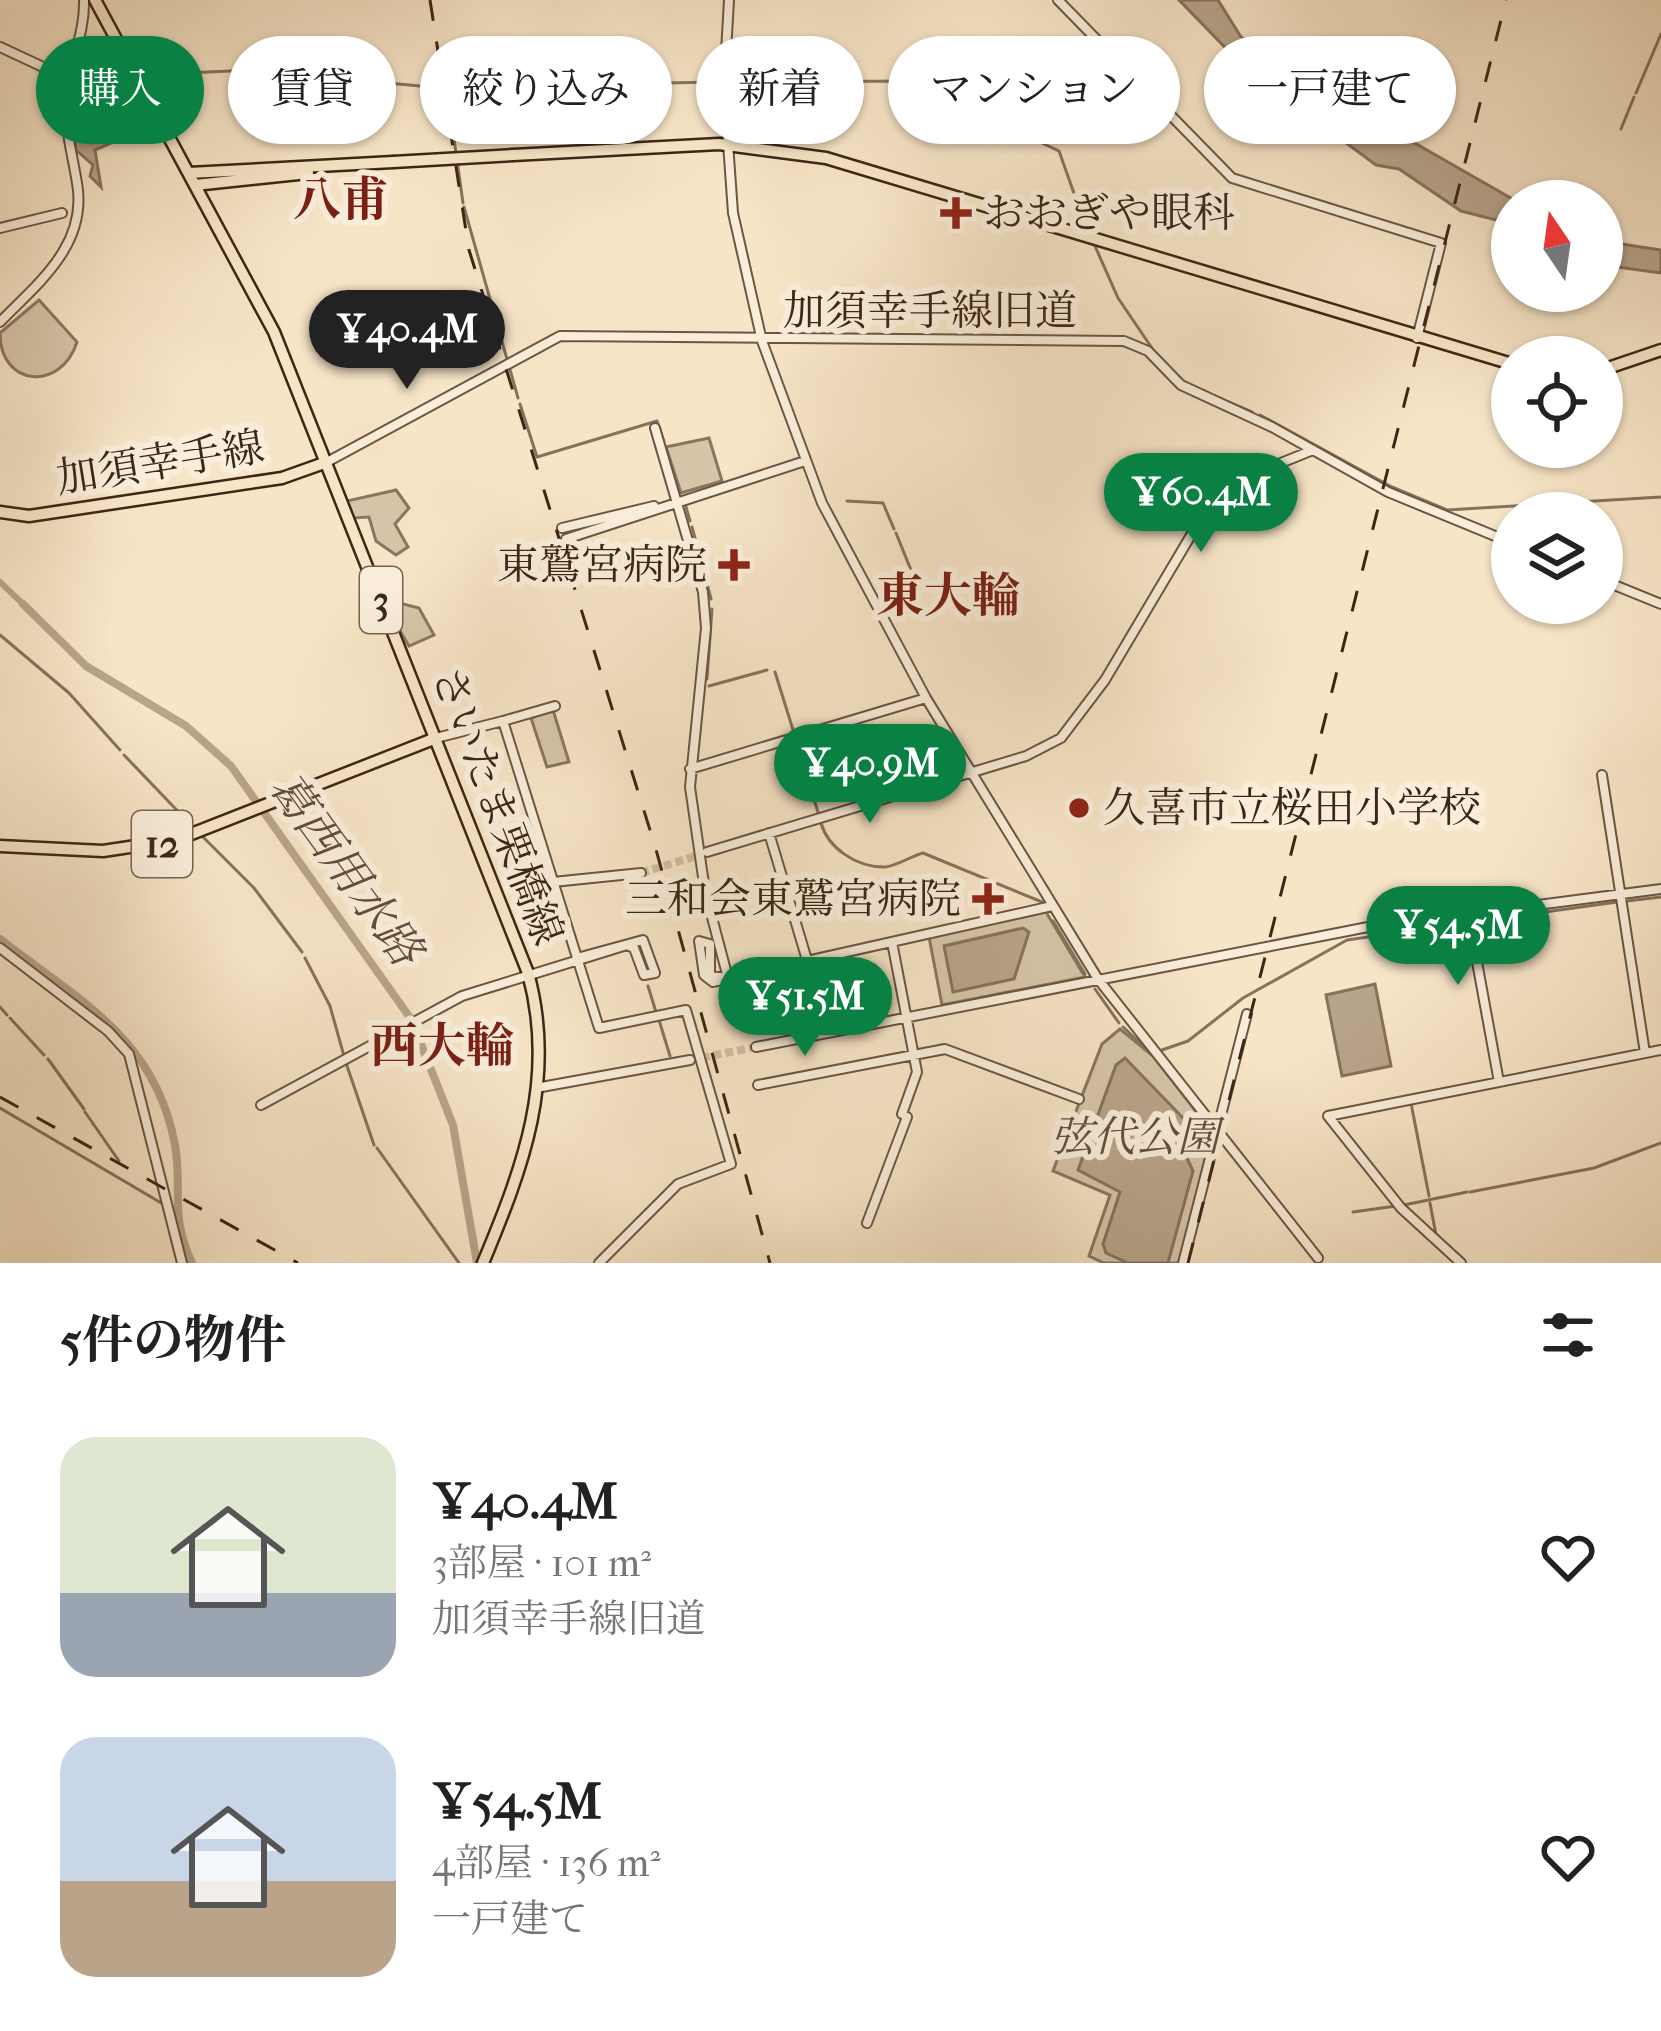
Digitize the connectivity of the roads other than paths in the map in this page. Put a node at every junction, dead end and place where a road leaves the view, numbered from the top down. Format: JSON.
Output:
{"nodes":[{"id":1,"x":90,"y":0,"type":"edge"},
{"id":2,"x":729,"y":0,"type":"edge"},
{"id":3,"x":1058,"y":0,"type":"edge"},
{"id":4,"x":81,"y":36,"type":"edge"},
{"id":5,"x":111,"y":36,"type":"edge"},
{"id":6,"x":0,"y":47,"type":"edge"},
{"id":7,"x":36,"y":64,"type":"edge"},
{"id":8,"x":69,"y":144,"type":"edge"},
{"id":9,"x":173,"y":144,"type":"edge"},
{"id":10,"x":727,"y":147,"type":"junction"},
{"id":11,"x":192,"y":179,"type":"junction"},
{"id":12,"x":62,"y":211,"type":"dead end"},
{"id":13,"x":0,"y":225,"type":"edge"},
{"id":14,"x":0,"y":322,"type":"edge"},
{"id":15,"x":1418,"y":336,"type":"junction"},
{"id":16,"x":762,"y":341,"type":"junction"},
{"id":17,"x":1661,"y":352,"type":"edge"},
{"id":18,"x":1491,"y":359,"type":"edge"},
{"id":19,"x":1623,"y":365,"type":"edge"},
{"id":20,"x":655,"y":428,"type":"dead end"},
{"id":21,"x":1315,"y":449,"type":"junction"},
{"id":22,"x":805,"y":461,"type":"junction"},
{"id":23,"x":325,"y":463,"type":"junction"},
{"id":24,"x":677,"y":500,"type":"junction"},
{"id":25,"x":661,"y":505,"type":"junction"},
{"id":26,"x":0,"y":512,"type":"edge"},
{"id":27,"x":562,"y":528,"type":"dead end"},
{"id":28,"x":1491,"y":533,"type":"edge"},
{"id":29,"x":566,"y":539,"type":"dead end"},
{"id":30,"x":1623,"y":589,"type":"edge"},
{"id":31,"x":1661,"y":604,"type":"edge"},
{"id":32,"x":926,"y":698,"type":"junction"},
{"id":33,"x":555,"y":706,"type":"dead end"},
{"id":34,"x":502,"y":721,"type":"junction"},
{"id":35,"x":434,"y":739,"type":"junction"},
{"id":36,"x":689,"y":769,"type":"junction"},
{"id":37,"x":971,"y":773,"type":"junction"},
{"id":38,"x":1602,"y":775,"type":"dead end"},
{"id":39,"x":770,"y":833,"type":"junction"},
{"id":40,"x":0,"y":846,"type":"edge"},
{"id":41,"x":707,"y":852,"type":"tunnel mouth"},
{"id":42,"x":640,"y":872,"type":"tunnel mouth"},
{"id":43,"x":553,"y":882,"type":"junction"},
{"id":44,"x":1661,"y":889,"type":"edge"},
{"id":45,"x":1618,"y":900,"type":"junction"},
{"id":46,"x":1052,"y":906,"type":"junction"},
{"id":47,"x":1468,"y":918,"type":"junction"},
{"id":48,"x":892,"y":942,"type":"junction"},
{"id":49,"x":0,"y":948,"type":"edge"},
{"id":50,"x":577,"y":958,"type":"junction"},
{"id":51,"x":807,"y":960,"type":"junction"},
{"id":52,"x":525,"y":974,"type":"junction"},
{"id":53,"x":728,"y":977,"type":"junction"},
{"id":54,"x":1097,"y":980,"type":"junction"},
{"id":55,"x":1246,"y":1014,"type":"dead end"},
{"id":56,"x":907,"y":1017,"type":"junction"},
{"id":57,"x":756,"y":1047,"type":"tunnel mouth"},
{"id":58,"x":1661,"y":1050,"type":"edge"},
{"id":59,"x":1645,"y":1053,"type":"junction"},
{"id":60,"x":914,"y":1054,"type":"junction"},
{"id":61,"x":689,"y":1060,"type":"tunnel mouth"},
{"id":62,"x":1498,"y":1082,"type":"junction"},
{"id":63,"x":758,"y":1085,"type":"dead end"},
{"id":64,"x":537,"y":1088,"type":"junction"},
{"id":65,"x":1079,"y":1100,"type":"dead end"},
{"id":66,"x":261,"y":1105,"type":"dead end"},
{"id":67,"x":1216,"y":1130,"type":"junction"},
{"id":68,"x":867,"y":1223,"type":"dead end"},
{"id":69,"x":1318,"y":1258,"type":"dead end"},
{"id":70,"x":482,"y":1261,"type":"edge"},
{"id":71,"x":182,"y":1263,"type":"edge"},
{"id":72,"x":599,"y":1263,"type":"edge"},
{"id":73,"x":1183,"y":1263,"type":"edge"},
{"id":74,"x":1460,"y":1263,"type":"edge"}],
"edges":[{"from":1,"to":4,"type":"street"},
{"from":1,"to":5,"type":"main road","name":"さいたま栗橋線","number":"3"},
{"from":2,"to":10,"type":"street"},
{"from":3,"to":15,"type":"street"},
{"from":6,"to":7,"type":"street"},
{"from":8,"to":14,"type":"street"},
{"from":9,"to":11,"type":"main road","name":"さいたま栗橋線","number":"3"},
{"from":10,"to":11,"type":"main road","bridge":true},
{"from":10,"to":15,"type":"main road"},
{"from":10,"to":16,"type":"street"},
{"from":11,"to":23,"type":"main road","name":"さいたま栗橋線","number":"3"},
{"from":12,"to":13,"type":"street"},
{"from":15,"to":18,"type":"main road"},
{"from":16,"to":21,"type":"street","name":"加須幸手線旧道"},
{"from":16,"to":22,"type":"street"},
{"from":16,"to":23,"type":"street","name":"加須幸手線旧道"},
{"from":17,"to":19,"type":"main road"},
{"from":20,"to":24,"type":"street"},
{"from":21,"to":28,"type":"street","name":"加須幸手線旧道"},
{"from":21,"to":37,"type":"street"},
{"from":22,"to":24,"type":"street"},
{"from":22,"to":32,"type":"street"},
{"from":23,"to":26,"type":"main road","name":"加須幸手線"},
{"from":23,"to":35,"type":"main road","name":"さいたま栗橋線","number":"3"},
{"from":24,"to":25,"type":"street"},
{"from":24,"to":36,"type":"street"},
{"from":25,"to":27,"type":"street"},
{"from":25,"to":29,"type":"street"},
{"from":30,"to":31,"type":"street"},
{"from":32,"to":36,"type":"street"},
{"from":32,"to":37,"type":"street"},
{"from":33,"to":34,"type":"street"},
{"from":34,"to":35,"type":"street"},
{"from":34,"to":43,"type":"street"},
{"from":35,"to":40,"type":"main road","number":"12"},
{"from":35,"to":52,"type":"main road","name":"さいたま栗橋線","number":"3"},
{"from":36,"to":53,"type":"street"},
{"from":37,"to":39,"type":"street"},
{"from":37,"to":46,"type":"street"},
{"from":38,"to":45,"type":"street"},
{"from":39,"to":41,"type":"street"},
{"from":39,"to":51,"type":"street"},
{"from":42,"to":43,"type":"street"},
{"from":43,"to":50,"type":"street"},
{"from":44,"to":45,"type":"street"},
{"from":45,"to":47,"type":"street"},
{"from":45,"to":59,"type":"street"},
{"from":46,"to":48,"type":"street"},
{"from":46,"to":54,"type":"street"},
{"from":47,"to":54,"type":"street"},
{"from":47,"to":62,"type":"street"},
{"from":48,"to":51,"type":"street"},
{"from":48,"to":56,"type":"street"},
{"from":49,"to":71,"type":"street"},
{"from":50,"to":50,"type":"street"},
{"from":50,"to":52,"type":"street"},
{"from":50,"to":72,"type":"street"},
{"from":51,"to":53,"type":"street"},
{"from":52,"to":64,"type":"main road","name":"さいたま栗橋線","number":"3"},
{"from":52,"to":66,"type":"street"},
{"from":53,"to":53,"type":"street"},
{"from":54,"to":56,"type":"street"},
{"from":54,"to":67,"type":"street"},
{"from":55,"to":67,"type":"street"},
{"from":56,"to":57,"type":"street"},
{"from":56,"to":60,"type":"street"},
{"from":58,"to":59,"type":"street"},
{"from":59,"to":62,"type":"street"},
{"from":60,"to":63,"type":"street"},
{"from":60,"to":65,"type":"street"},
{"from":60,"to":68,"type":"street"},
{"from":61,"to":64,"type":"street"},
{"from":62,"to":74,"type":"street"},
{"from":64,"to":70,"type":"main road","name":"さいたま栗橋線","number":"3"},
{"from":67,"to":69,"type":"street"},
{"from":67,"to":73,"type":"street"}]}
